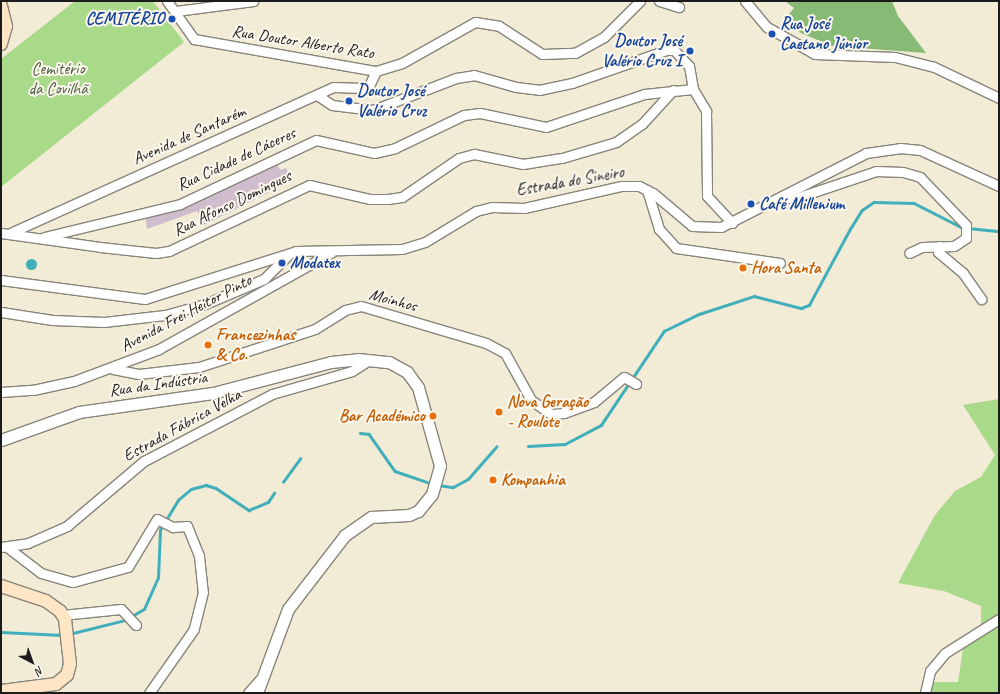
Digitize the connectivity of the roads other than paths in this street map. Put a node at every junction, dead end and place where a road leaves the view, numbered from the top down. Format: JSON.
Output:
{"nodes":[{"id":1,"x":167,"y":1,"type":"edge"},
{"id":2,"x":253,"y":1,"type":"edge"},
{"id":3,"x":640,"y":1,"type":"edge"},
{"id":4,"x":659,"y":1,"type":"edge"},
{"id":5,"x":744,"y":1,"type":"edge"},
{"id":6,"x":1,"y":6,"type":"edge"},
{"id":7,"x":680,"y":7,"type":"dead end"},
{"id":8,"x":176,"y":11,"type":"junction"},
{"id":9,"x":1,"y":44,"type":"edge"},
{"id":10,"x":376,"y":71,"type":"junction"},
{"id":11,"x":694,"y":89,"type":"junction"},
{"id":12,"x":672,"y":90,"type":"junction"},
{"id":13,"x":317,"y":95,"type":"junction"},
{"id":14,"x":999,"y":98,"type":"edge"},
{"id":15,"x":999,"y":186,"type":"edge"},
{"id":16,"x":647,"y":190,"type":"junction"},
{"id":17,"x":782,"y":196,"type":"junction"},
{"id":18,"x":732,"y":223,"type":"junction"},
{"id":19,"x":3,"y":234,"type":"edge"},
{"id":20,"x":42,"y":237,"type":"junction"},
{"id":21,"x":939,"y":246,"type":"junction"},
{"id":22,"x":290,"y":253,"type":"junction"},
{"id":23,"x":332,"y":253,"type":"junction"},
{"id":24,"x":909,"y":253,"type":"dead end"},
{"id":25,"x":780,"y":263,"type":"dead end"},
{"id":26,"x":1,"y":280,"type":"edge"},
{"id":27,"x":980,"y":299,"type":"dead end"},
{"id":28,"x":1,"y":312,"type":"edge"},
{"id":29,"x":369,"y":360,"type":"junction"},
{"id":30,"x":112,"y":368,"type":"junction"},
{"id":31,"x":636,"y":384,"type":"dead end"},
{"id":32,"x":1,"y":392,"type":"edge"},
{"id":33,"x":1,"y":440,"type":"edge"},
{"id":34,"x":4,"y":547,"type":"edge"},
{"id":35,"x":1,"y":586,"type":"edge"},
{"id":36,"x":64,"y":617,"type":"junction"},
{"id":37,"x":999,"y":619,"type":"edge"},
{"id":38,"x":136,"y":625,"type":"dead end"},
{"id":39,"x":260,"y":680,"type":"junction"},
{"id":40,"x":1,"y":691,"type":"edge"},
{"id":41,"x":149,"y":693,"type":"edge"},
{"id":42,"x":248,"y":693,"type":"edge"},
{"id":43,"x":257,"y":693,"type":"edge"},
{"id":44,"x":925,"y":693,"type":"edge"}],
"edges":[{"from":1,"to":8,"type":"street"},
{"from":2,"to":8,"type":"street"},
{"from":3,"to":10,"type":"street","name":"Rua Doutor Alberto Rato"},
{"from":4,"to":7,"type":"street"},
{"from":5,"to":14,"type":"street"},
{"from":6,"to":9,"type":"main road"},
{"from":8,"to":10,"type":"street","name":"Rua Doutor Alberto Rato"},
{"from":10,"to":13,"type":"street","name":"Avenida de Santarém"},
{"from":11,"to":12,"type":"street","name":"Rua Cidade de Cáceres"},
{"from":11,"to":13,"type":"street"},
{"from":11,"to":18,"type":"street"},
{"from":12,"to":20,"type":"street","name":"Rua Cidade de Cáceres"},
{"from":12,"to":20,"type":"street","name":"Rua Afonso Domingues"},
{"from":13,"to":19,"type":"street","name":"Avenida de Santarém"},
{"from":15,"to":17,"type":"street","name":"Estrada do Sineiro"},
{"from":16,"to":18,"type":"street","name":"Estrada do Sineiro"},
{"from":16,"to":23,"type":"street","name":"Estrada do Sineiro"},
{"from":16,"to":25,"type":"street"},
{"from":17,"to":18,"type":"street","name":"Estrada do Sineiro"},
{"from":17,"to":21,"type":"street"},
{"from":19,"to":20,"type":"street","name":"Rua Afonso Domingues"},
{"from":21,"to":24,"type":"street"},
{"from":21,"to":27,"type":"street"},
{"from":22,"to":23,"type":"street"},
{"from":22,"to":26,"type":"street"},
{"from":22,"to":28,"type":"street"},
{"from":23,"to":30,"type":"street","name":"Avenida Frei Heitor Pinto"},
{"from":29,"to":33,"type":"street","name":"Rua da Indústria"},
{"from":29,"to":34,"type":"street","name":"Estrada Fábrica Velha"},
{"from":29,"to":39,"type":"street","name":"Rua da Indústria"},
{"from":30,"to":31,"type":"street","name":"Moinhos"},
{"from":30,"to":32,"type":"street","name":"Avenida Frei Heitor Pinto"},
{"from":34,"to":41,"type":"street"},
{"from":35,"to":36,"type":"main road"},
{"from":36,"to":38,"type":"street"},
{"from":36,"to":40,"type":"main road"},
{"from":37,"to":44,"type":"street"},
{"from":39,"to":42,"type":"street"},
{"from":39,"to":43,"type":"street","name":"Rua da Indústria"}]}
